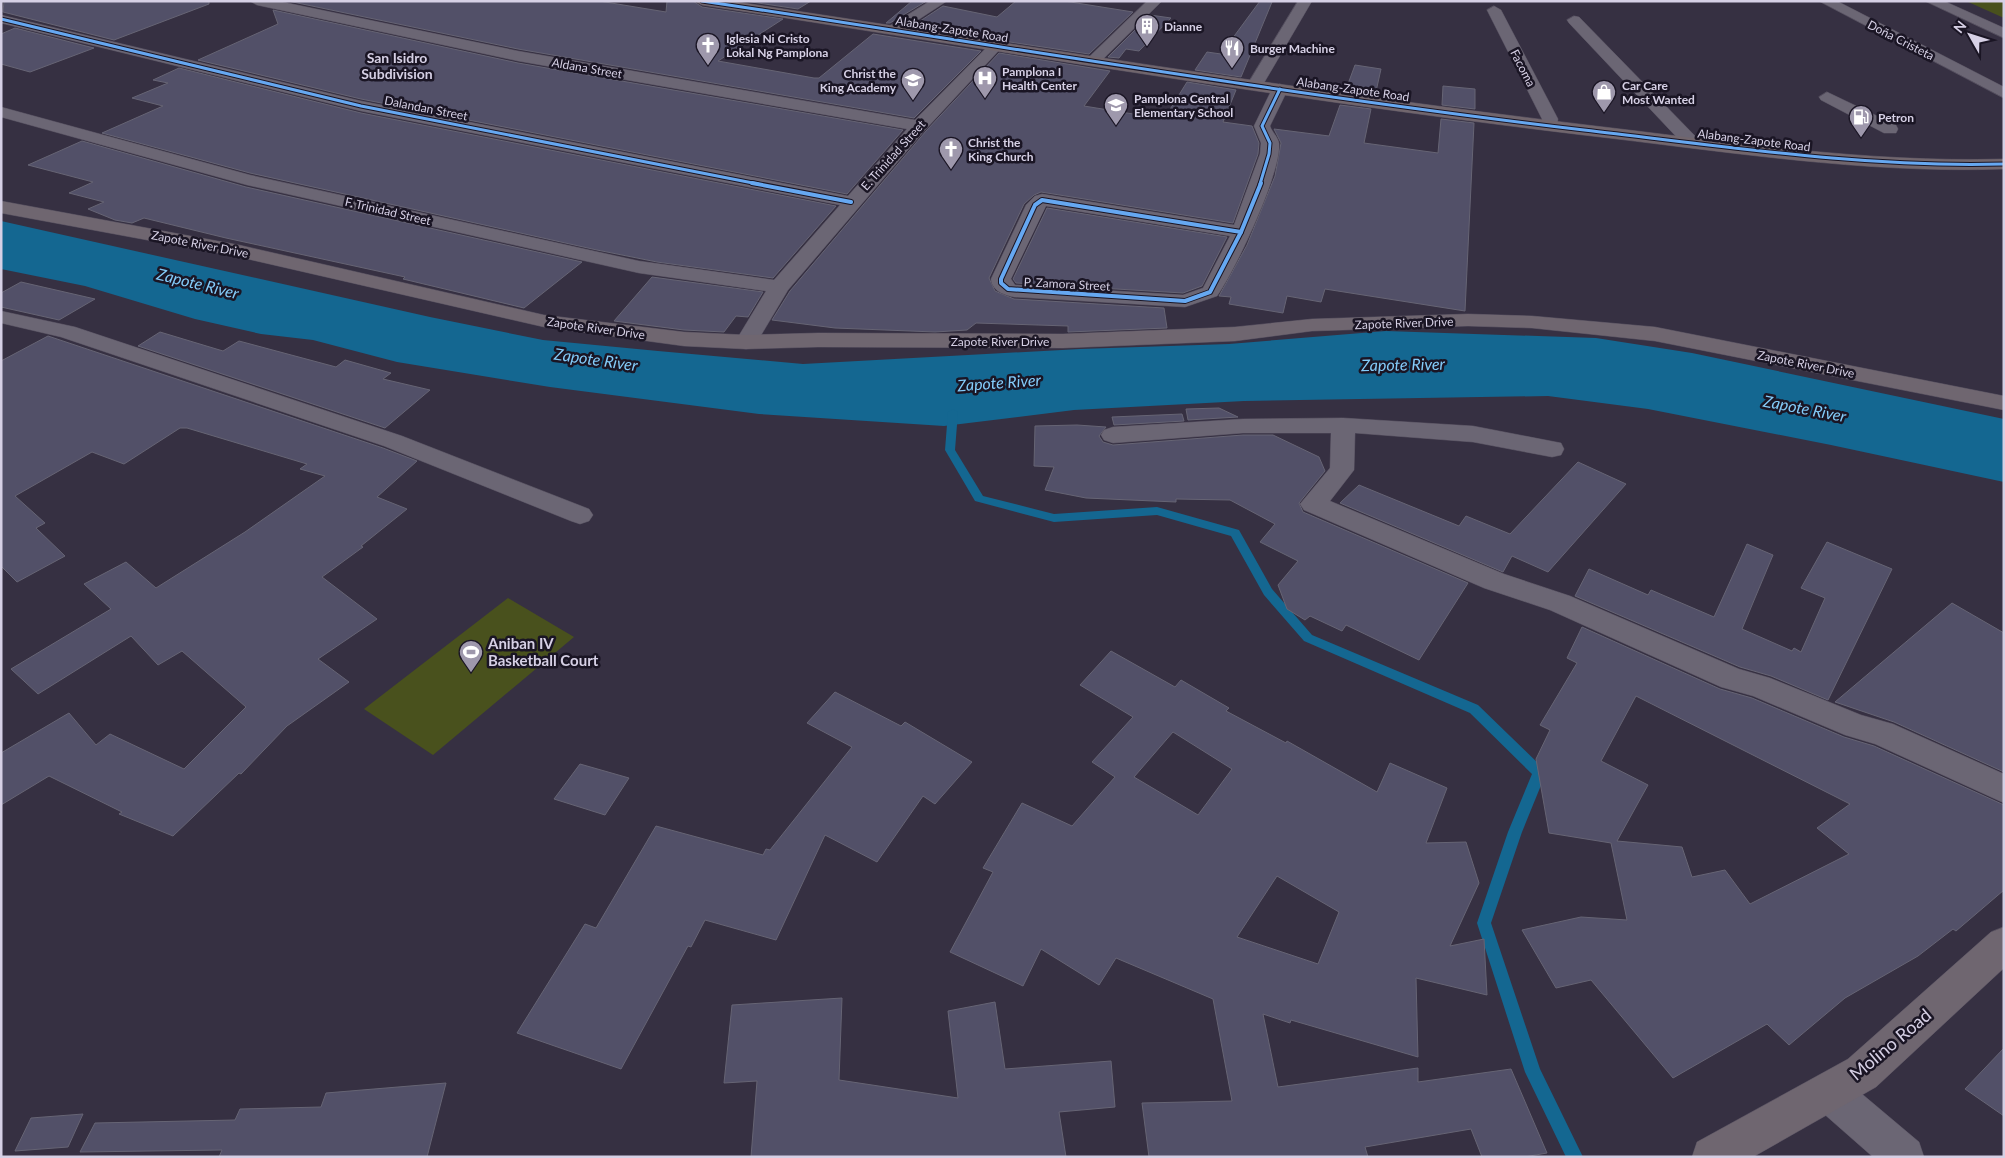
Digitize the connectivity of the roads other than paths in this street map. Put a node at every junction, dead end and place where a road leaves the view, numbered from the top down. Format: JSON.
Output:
{"nodes":[{"id":1,"x":257,"y":1,"type":"edge"},
{"id":2,"x":702,"y":1,"type":"edge"},
{"id":3,"x":940,"y":1,"type":"edge"},
{"id":4,"x":1155,"y":1,"type":"edge"},
{"id":5,"x":1305,"y":1,"type":"edge"},
{"id":6,"x":1826,"y":1,"type":"edge"},
{"id":7,"x":1932,"y":1,"type":"edge"},
{"id":8,"x":1494,"y":10,"type":"dead end"},
{"id":9,"x":1,"y":19,"type":"edge"},
{"id":10,"x":1574,"y":20,"type":"dead end"},
{"id":11,"x":893,"y":30,"type":"junction"},
{"id":12,"x":2004,"y":34,"type":"edge"},
{"id":13,"x":996,"y":46,"type":"junction"},
{"id":14,"x":1093,"y":61,"type":"junction"},
{"id":15,"x":1255,"y":85,"type":"junction"},
{"id":16,"x":1280,"y":89,"type":"junction"},
{"id":17,"x":2004,"y":93,"type":"edge"},
{"id":18,"x":1827,"y":97,"type":"dead end"},
{"id":19,"x":1,"y":112,"type":"edge"},
{"id":20,"x":919,"y":126,"type":"junction"},
{"id":21,"x":1550,"y":126,"type":"junction"},
{"id":22,"x":1890,"y":130,"type":"dead end"},
{"id":23,"x":1691,"y":142,"type":"junction"},
{"id":24,"x":2004,"y":164,"type":"edge"},
{"id":25,"x":851,"y":202,"type":"junction"},
{"id":26,"x":1,"y":208,"type":"edge"},
{"id":27,"x":1242,"y":232,"type":"junction"},
{"id":28,"x":779,"y":286,"type":"junction"},
{"id":29,"x":1,"y":316,"type":"edge"},
{"id":30,"x":746,"y":342,"type":"junction"},
{"id":31,"x":2004,"y":403,"type":"edge"},
{"id":32,"x":1342,"y":425,"type":"junction"},
{"id":33,"x":1113,"y":435,"type":"dead end"},
{"id":34,"x":1552,"y":449,"type":"dead end"},
{"id":35,"x":580,"y":515,"type":"dead end"},
{"id":36,"x":2004,"y":789,"type":"edge"},
{"id":37,"x":2004,"y":944,"type":"edge"},
{"id":38,"x":1829,"y":1092,"type":"junction"},
{"id":39,"x":1712,"y":1157,"type":"edge"},
{"id":40,"x":1904,"y":1157,"type":"edge"}],
"edges":[{"from":1,"to":20,"type":"street","name":"Aldana Street"},
{"from":2,"to":11,"type":"highway","name":"Alabang-Zapote Road"},
{"from":3,"to":11,"type":"street"},
{"from":4,"to":14,"type":"street"},
{"from":5,"to":15,"type":"street"},
{"from":6,"to":17,"type":"street","name":"Doña Cristeta"},
{"from":7,"to":12,"type":"street"},
{"from":8,"to":21,"type":"street","name":"Facoma"},
{"from":9,"to":25,"type":"street","name":"Dalandan Street"},
{"from":10,"to":23,"type":"street"},
{"from":11,"to":13,"type":"highway","name":"Alabang-Zapote Road"},
{"from":13,"to":14,"type":"highway","name":"Alabang-Zapote Road"},
{"from":13,"to":20,"type":"street","name":"E. Trinidad Street"},
{"from":14,"to":15,"type":"highway","name":"Alabang-Zapote Road"},
{"from":15,"to":16,"type":"highway","name":"Alabang-Zapote Road"},
{"from":16,"to":21,"type":"highway","name":"Alabang-Zapote Road"},
{"from":16,"to":27,"type":"street","name":"P. Zamora Street"},
{"from":18,"to":22,"type":"street"},
{"from":19,"to":28,"type":"street","name":"F. Trinidad Street"},
{"from":20,"to":25,"type":"street","name":"E. Trinidad Street"},
{"from":21,"to":23,"type":"highway","name":"Alabang-Zapote Road"},
{"from":23,"to":24,"type":"highway","name":"Alabang-Zapote Road"},
{"from":25,"to":28,"type":"street","name":"E. Trinidad Street"},
{"from":26,"to":30,"type":"main road","name":"Zapote River Drive"},
{"from":27,"to":27,"type":"street","name":"P. Zamora Street"},
{"from":28,"to":30,"type":"street","name":"E. Trinidad Street"},
{"from":29,"to":35,"type":"street"},
{"from":30,"to":31,"type":"main road","name":"Zapote River Drive"},
{"from":32,"to":33,"type":"street"},
{"from":32,"to":34,"type":"street"},
{"from":32,"to":36,"type":"street"},
{"from":37,"to":38,"type":"main road","name":"Molino Road"},
{"from":38,"to":39,"type":"main road","name":"Molino Road"},
{"from":38,"to":40,"type":"street"}]}
